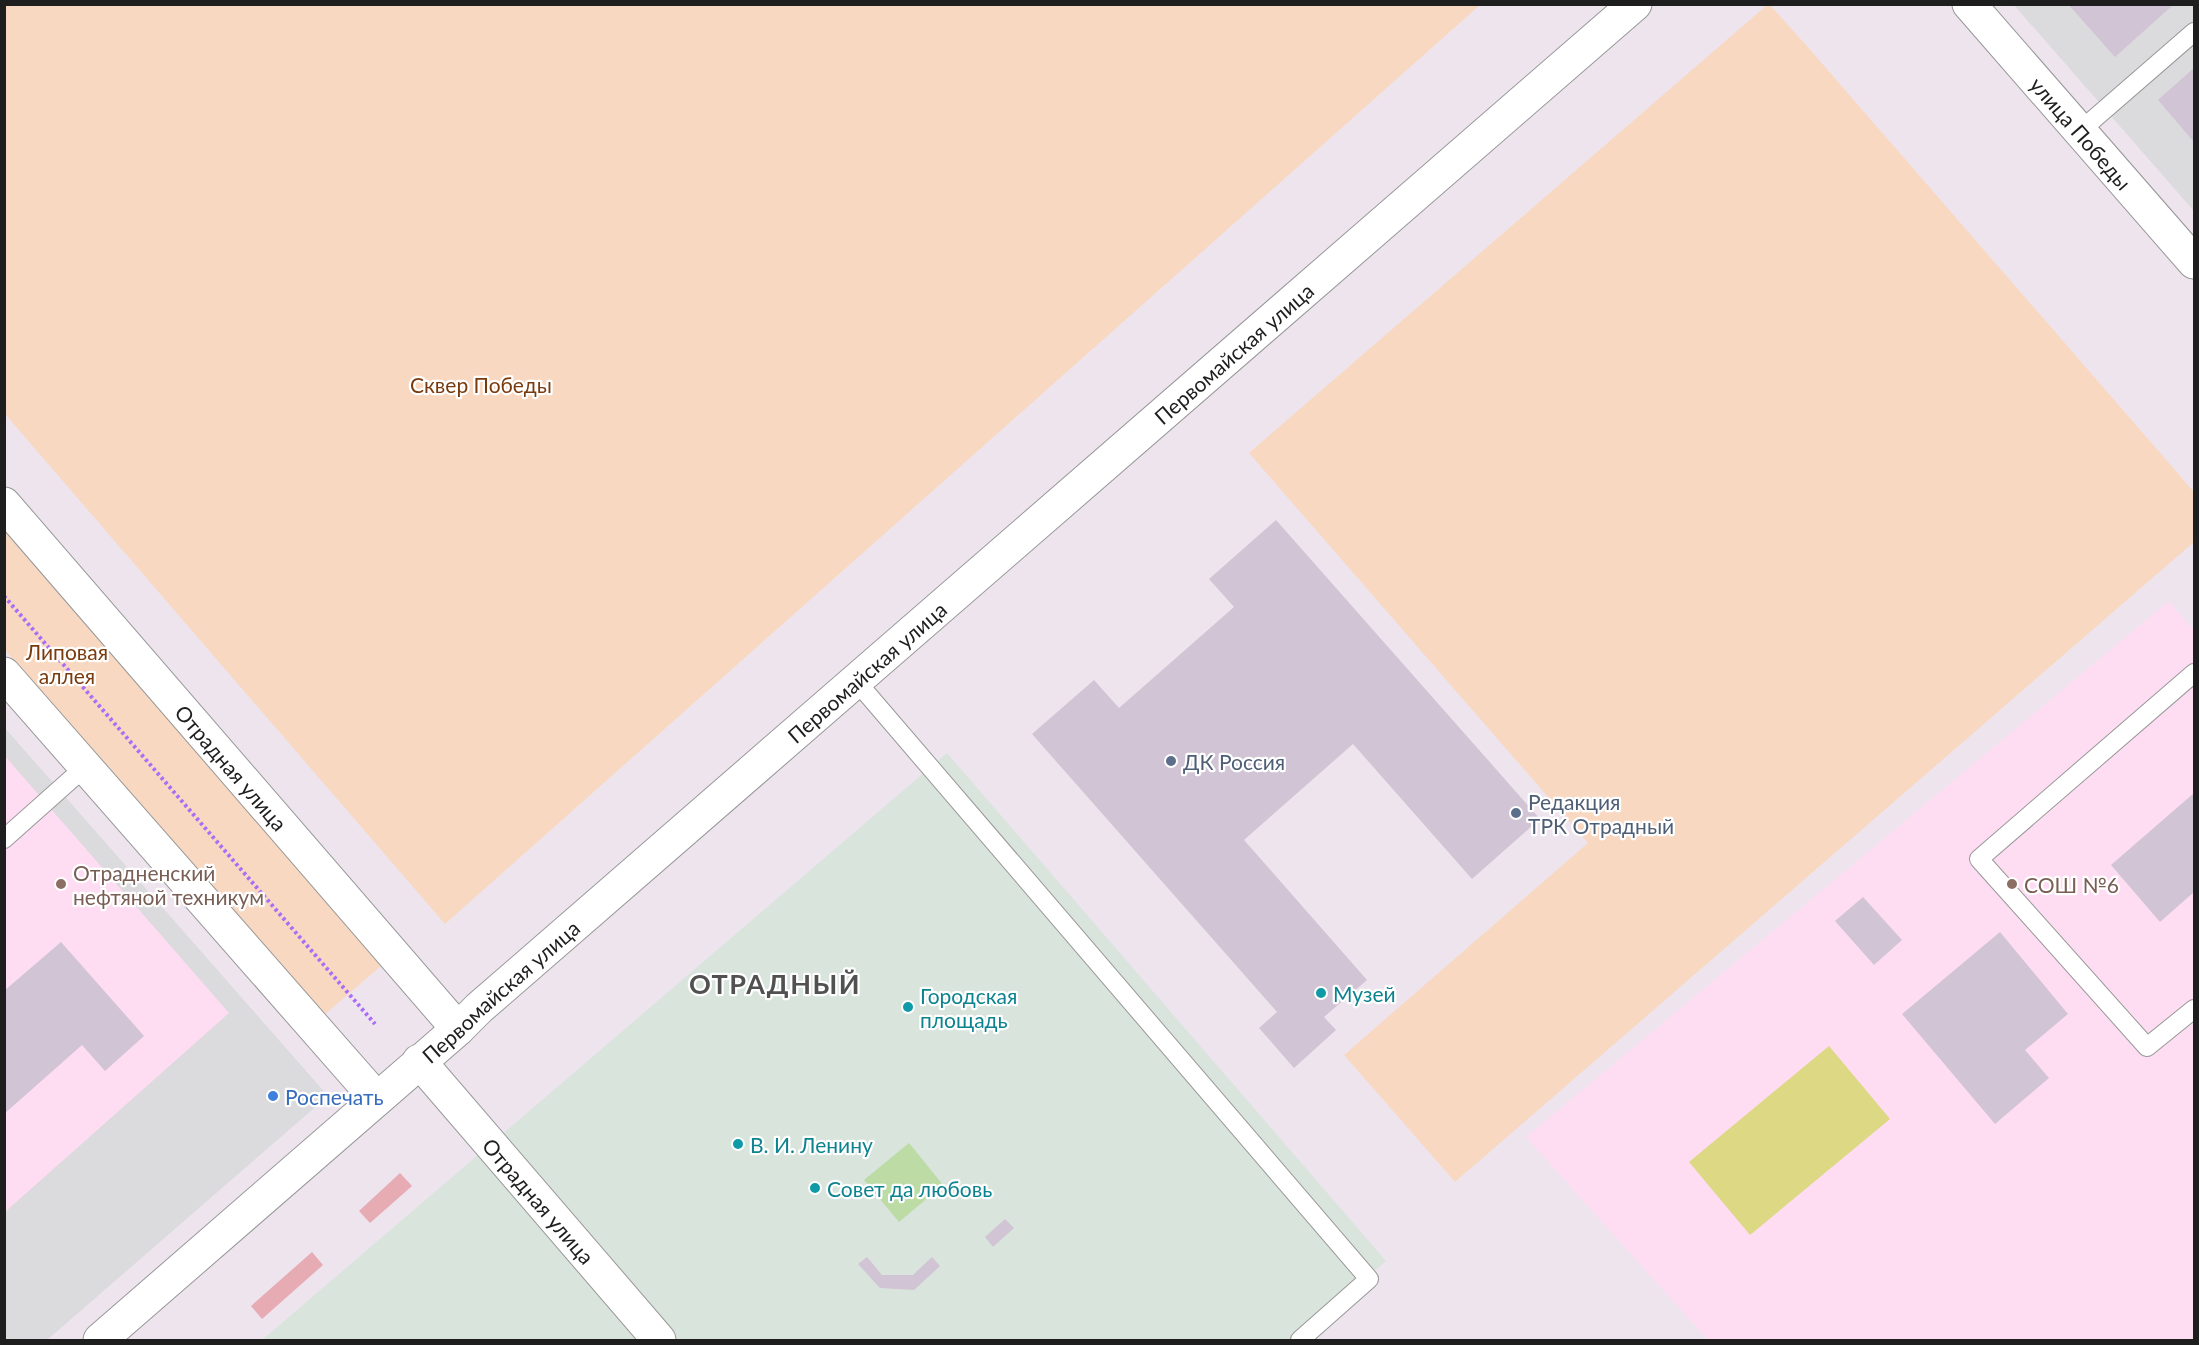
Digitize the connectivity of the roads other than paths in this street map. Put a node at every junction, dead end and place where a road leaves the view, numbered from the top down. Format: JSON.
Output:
{"nodes":[{"id":1,"x":1635,"y":4,"type":"edge"},
{"id":2,"x":1969,"y":4,"type":"edge"},
{"id":3,"x":2194,"y":32,"type":"edge"},
{"id":4,"x":2080,"y":131,"type":"junction"},
{"id":5,"x":2194,"y":262,"type":"edge"},
{"id":6,"x":4,"y":504,"type":"edge"},
{"id":7,"x":2194,"y":673,"type":"edge"},
{"id":8,"x":4,"y":674,"type":"edge"},
{"id":9,"x":857,"y":682,"type":"junction"},
{"id":10,"x":86,"y":766,"type":"junction"},
{"id":11,"x":4,"y":839,"type":"edge"},
{"id":12,"x":2194,"y":1009,"type":"edge"},
{"id":13,"x":458,"y":1029,"type":"junction"},
{"id":14,"x":419,"y":1062,"type":"junction"},
{"id":15,"x":377,"y":1099,"type":"junction"},
{"id":16,"x":100,"y":1341,"type":"edge"},
{"id":17,"x":659,"y":1341,"type":"edge"},
{"id":18,"x":1300,"y":1341,"type":"edge"}],
"edges":[{"from":1,"to":9,"type":"street","name":"Первомайская улица"},
{"from":2,"to":4,"type":"street","name":"улица Победы"},
{"from":3,"to":4,"type":"lane"},
{"from":4,"to":5,"type":"street","name":"улица Победы"},
{"from":6,"to":13,"type":"street","name":"Отрадная улица"},
{"from":7,"to":12,"type":"lane"},
{"from":8,"to":10,"type":"street"},
{"from":9,"to":13,"type":"street","name":"Первомайская улица"},
{"from":9,"to":18,"type":"lane"},
{"from":10,"to":11,"type":"lane"},
{"from":10,"to":15,"type":"street"},
{"from":13,"to":14,"type":"street","name":"Первомайская улица"},
{"from":14,"to":15,"type":"street","name":"Первомайская улица"},
{"from":14,"to":17,"type":"street","name":"Отрадная улица"},
{"from":15,"to":16,"type":"street","name":"Первомайская улица"}]}
